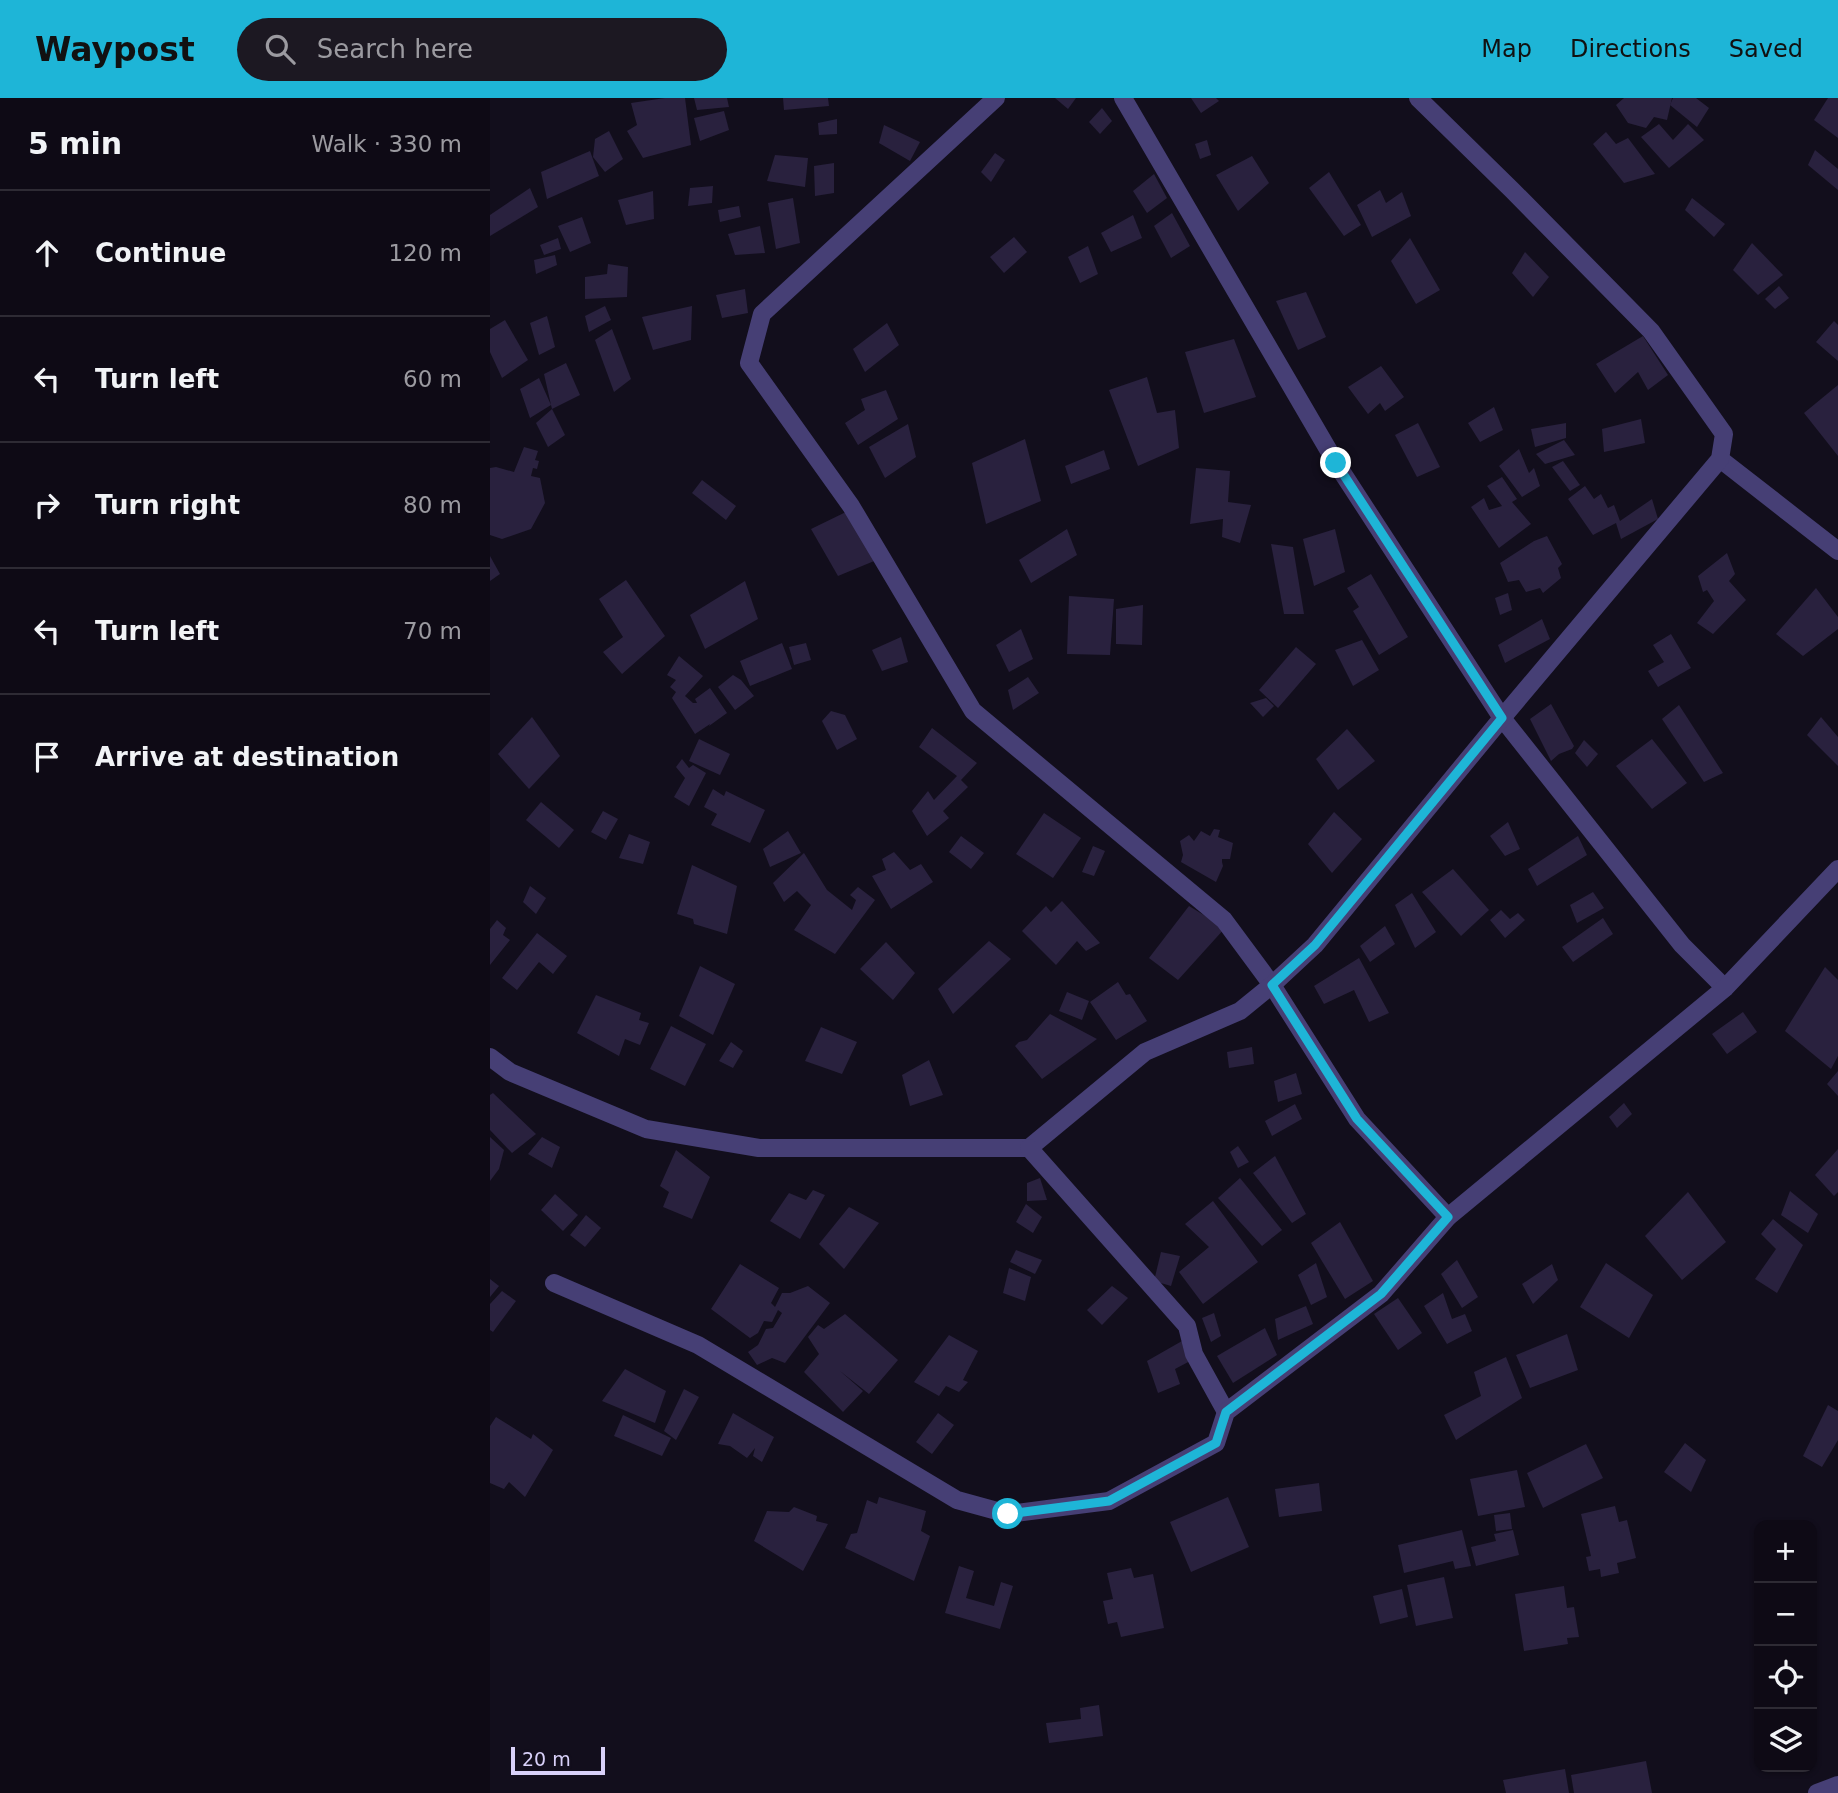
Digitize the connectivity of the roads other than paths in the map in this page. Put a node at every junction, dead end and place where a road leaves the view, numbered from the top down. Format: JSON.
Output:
{"nodes":[{"id":1,"x":996,"y":98,"type":"edge"},
{"id":2,"x":1123,"y":98,"type":"edge"},
{"id":3,"x":1418,"y":98,"type":"edge"},
{"id":4,"x":1720,"y":459,"type":"junction"},
{"id":5,"x":1838,"y":551,"type":"edge"},
{"id":6,"x":1502,"y":718,"type":"junction"},
{"id":7,"x":1838,"y":869,"type":"edge"},
{"id":8,"x":1272,"y":985,"type":"junction"},
{"id":9,"x":1725,"y":988,"type":"junction"},
{"id":10,"x":490,"y":1057,"type":"edge"},
{"id":11,"x":1029,"y":1148,"type":"junction"},
{"id":12,"x":1448,"y":1217,"type":"junction"},
{"id":13,"x":554,"y":1283,"type":"dead end"},
{"id":14,"x":1226,"y":1412,"type":"junction"},
{"id":15,"x":1838,"y":1785,"type":"edge"},
{"id":16,"x":1817,"y":1793,"type":"edge"}],
"edges":[{"from":1,"to":8,"type":"street"},
{"from":2,"to":6,"type":"street"},
{"from":3,"to":4,"type":"street"},
{"from":4,"to":5,"type":"street"},
{"from":4,"to":6,"type":"street"},
{"from":6,"to":8,"type":"street"},
{"from":6,"to":9,"type":"street"},
{"from":7,"to":9,"type":"street"},
{"from":8,"to":11,"type":"street"},
{"from":8,"to":12,"type":"street"},
{"from":9,"to":12,"type":"street"},
{"from":10,"to":11,"type":"street"},
{"from":11,"to":14,"type":"street"},
{"from":12,"to":14,"type":"street"},
{"from":13,"to":14,"type":"street"},
{"from":15,"to":16,"type":"street"}]}
